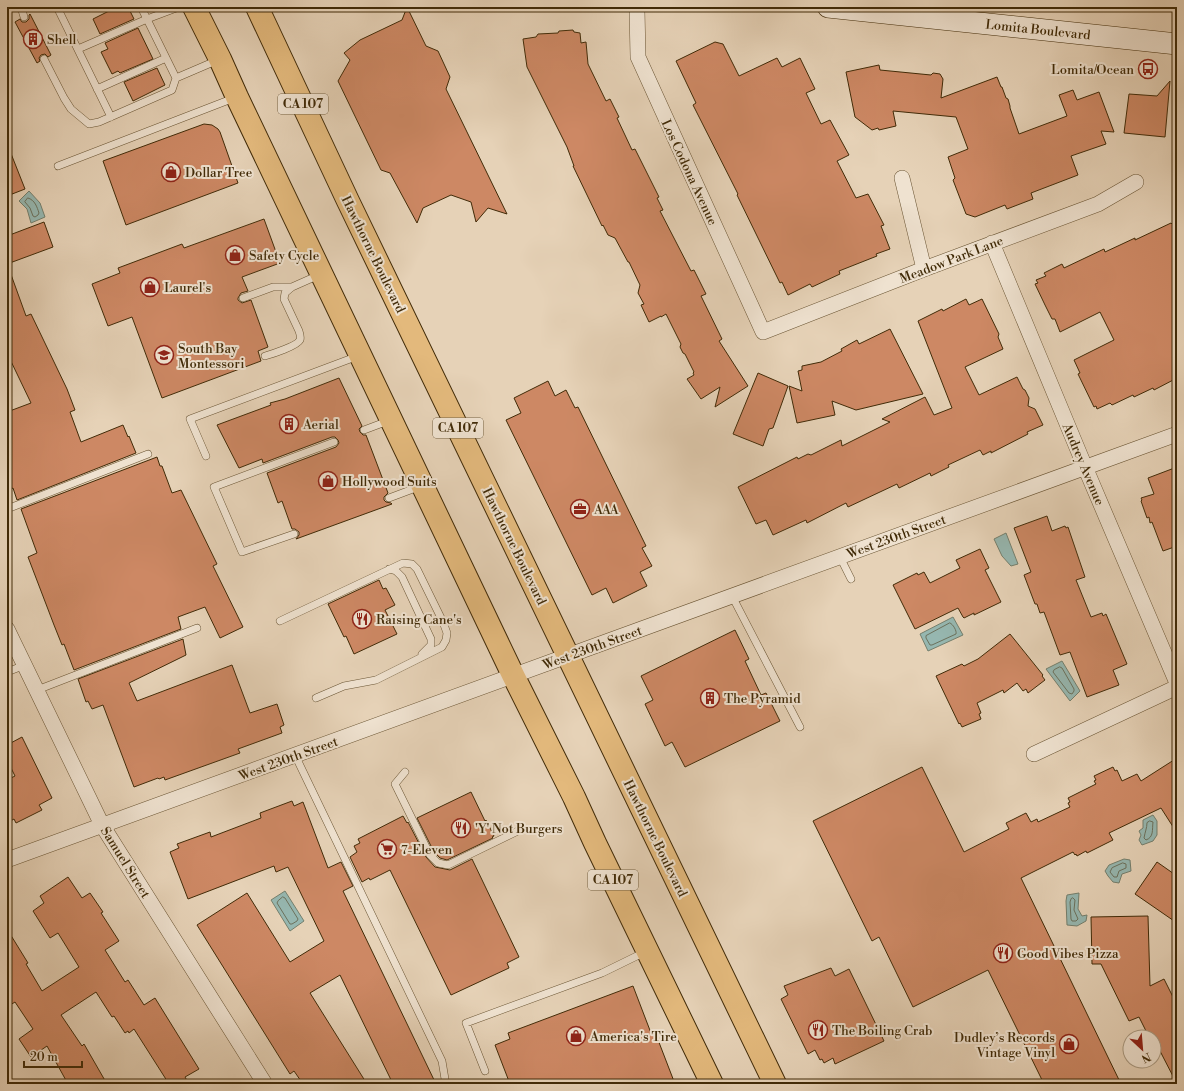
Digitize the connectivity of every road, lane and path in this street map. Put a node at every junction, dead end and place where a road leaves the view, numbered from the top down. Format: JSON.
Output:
{"nodes":[{"id":1,"x":21,"y":7,"type":"edge"},
{"id":2,"x":57,"y":7,"type":"edge"},
{"id":3,"x":141,"y":7,"type":"edge"},
{"id":4,"x":180,"y":7,"type":"edge"},
{"id":5,"x":194,"y":7,"type":"edge"},
{"id":6,"x":257,"y":7,"type":"edge"},
{"id":7,"x":638,"y":7,"type":"edge"},
{"id":8,"x":828,"y":7,"type":"edge"},
{"id":9,"x":936,"y":13,"type":"edge"},
{"id":10,"x":24,"y":17,"type":"dead end"},
{"id":11,"x":147,"y":19,"type":"junction"},
{"id":12,"x":1177,"y":44,"type":"edge"},
{"id":13,"x":78,"y":49,"type":"junction"},
{"id":14,"x":166,"y":58,"type":"junction"},
{"id":15,"x":44,"y":59,"type":"dead end"},
{"id":16,"x":220,"y":59,"type":"junction"},
{"id":17,"x":176,"y":78,"type":"junction"},
{"id":18,"x":97,"y":89,"type":"junction"},
{"id":19,"x":236,"y":97,"type":"junction"},
{"id":20,"x":111,"y":117,"type":"junction"},
{"id":21,"x":58,"y":166,"type":"dead end"},
{"id":22,"x":902,"y":178,"type":"dead end"},
{"id":23,"x":1136,"y":182,"type":"dead end"},
{"id":24,"x":992,"y":244,"type":"junction"},
{"id":25,"x":924,"y":269,"type":"junction"},
{"id":26,"x":321,"y":274,"type":"junction"},
{"id":27,"x":292,"y":287,"type":"junction"},
{"id":28,"x":243,"y":298,"type":"dead end"},
{"id":29,"x":763,"y":332,"type":"joint"},
{"id":30,"x":265,"y":356,"type":"dead end"},
{"id":31,"x":360,"y":356,"type":"junction"},
{"id":32,"x":391,"y":420,"type":"junction"},
{"id":33,"x":364,"y":430,"type":"dead end"},
{"id":34,"x":1177,"y":434,"type":"edge"},
{"id":35,"x":334,"y":442,"type":"dead end"},
{"id":36,"x":148,"y":454,"type":"dead end"},
{"id":37,"x":206,"y":456,"type":"dead end"},
{"id":38,"x":1085,"y":467,"type":"junction"},
{"id":39,"x":423,"y":486,"type":"junction"},
{"id":40,"x":390,"y":498,"type":"dead end"},
{"id":41,"x":7,"y":509,"type":"edge"},
{"id":42,"x":294,"y":534,"type":"dead end"},
{"id":43,"x":840,"y":557,"type":"junction"},
{"id":44,"x":389,"y":569,"type":"junction"},
{"id":45,"x":851,"y":579,"type":"dead end"},
{"id":46,"x":732,"y":596,"type":"junction"},
{"id":47,"x":280,"y":621,"type":"dead end"},
{"id":48,"x":197,"y":628,"type":"dead end"},
{"id":49,"x":7,"y":629,"type":"edge"},
{"id":50,"x":568,"y":655,"type":"junction"},
{"id":51,"x":416,"y":660,"type":"junction"},
{"id":52,"x":25,"y":665,"type":"junction"},
{"id":53,"x":7,"y":672,"type":"edge"},
{"id":54,"x":513,"y":675,"type":"junction"},
{"id":55,"x":1177,"y":683,"type":"edge"},
{"id":56,"x":1177,"y":687,"type":"edge"},
{"id":57,"x":37,"y":690,"type":"junction"},
{"id":58,"x":316,"y":698,"type":"dead end"},
{"id":59,"x":800,"y":727,"type":"dead end"},
{"id":60,"x":1034,"y":754,"type":"dead end"},
{"id":61,"x":295,"y":755,"type":"junction"},
{"id":62,"x":406,"y":772,"type":"dead end"},
{"id":63,"x":102,"y":825,"type":"junction"},
{"id":64,"x":522,"y":829,"type":"dead end"},
{"id":65,"x":7,"y":860,"type":"edge"},
{"id":66,"x":647,"y":951,"type":"junction"},
{"id":67,"x":485,"y":1071,"type":"dead end"},
{"id":68,"x":265,"y":1084,"type":"edge"},
{"id":69,"x":444,"y":1084,"type":"edge"},
{"id":70,"x":712,"y":1084,"type":"edge"},
{"id":71,"x":776,"y":1084,"type":"edge"}],
"edges":[{"from":1,"to":10,"type":"lane"},
{"from":2,"to":13,"type":"lane"},
{"from":3,"to":11,"type":"lane"},
{"from":4,"to":11,"type":"lane"},
{"from":5,"to":16,"type":"main road","number":"CA 107"},
{"from":6,"to":50,"type":"main road","name":"Hawthorne Boulevard","number":"CA 107"},
{"from":7,"to":29,"type":"street","name":"Los Codona Avenue"},
{"from":8,"to":9,"type":"main road","name":"Lomita Boulevard"},
{"from":9,"to":12,"type":"main road","name":"Lomita Boulevard"},
{"from":11,"to":13,"type":"lane"},
{"from":11,"to":14,"type":"lane"},
{"from":13,"to":18,"type":"lane"},
{"from":14,"to":17,"type":"lane"},
{"from":14,"to":18,"type":"lane"},
{"from":15,"to":20,"type":"lane"},
{"from":16,"to":17,"type":"lane"},
{"from":16,"to":19,"type":"main road","number":"CA 107"},
{"from":17,"to":20,"type":"lane"},
{"from":18,"to":20,"type":"lane"},
{"from":19,"to":21,"type":"lane"},
{"from":19,"to":26,"type":"main road","number":"CA 107"},
{"from":22,"to":25,"type":"street"},
{"from":23,"to":24,"type":"street","name":"Meadow Park Lane"},
{"from":24,"to":25,"type":"street","name":"Meadow Park Lane"},
{"from":24,"to":38,"type":"street","name":"Audrey Avenue"},
{"from":25,"to":29,"type":"street","name":"Meadow Park Lane"},
{"from":26,"to":27,"type":"lane"},
{"from":26,"to":31,"type":"main road","number":"CA 107"},
{"from":27,"to":28,"type":"lane"},
{"from":27,"to":30,"type":"lane"},
{"from":31,"to":32,"type":"main road","number":"CA 107"},
{"from":31,"to":37,"type":"lane"},
{"from":32,"to":33,"type":"lane"},
{"from":32,"to":39,"type":"main road","number":"CA 107"},
{"from":34,"to":38,"type":"street","name":"West 230th Street"},
{"from":35,"to":42,"type":"lane"},
{"from":36,"to":41,"type":"lane"},
{"from":38,"to":43,"type":"street","name":"West 230th Street"},
{"from":38,"to":55,"type":"street","name":"Audrey Avenue"},
{"from":39,"to":40,"type":"lane"},
{"from":39,"to":54,"type":"main road","number":"CA 107"},
{"from":43,"to":45,"type":"lane"},
{"from":43,"to":46,"type":"street","name":"West 230th Street"},
{"from":44,"to":47,"type":"lane"},
{"from":44,"to":51,"type":"lane"},
{"from":44,"to":51,"type":"lane"},
{"from":46,"to":50,"type":"street","name":"West 230th Street"},
{"from":46,"to":59,"type":"lane"},
{"from":48,"to":57,"type":"lane"},
{"from":49,"to":52,"type":"street","name":"Samuel Street"},
{"from":50,"to":54,"type":"street","name":"West 230th Street"},
{"from":50,"to":71,"type":"main road","name":"Hawthorne Boulevard","number":"CA 107"},
{"from":51,"to":58,"type":"lane"},
{"from":52,"to":53,"type":"lane"},
{"from":52,"to":57,"type":"street","name":"Samuel Street"},
{"from":54,"to":61,"type":"street","name":"West 230th Street"},
{"from":54,"to":66,"type":"main road","number":"CA 107"},
{"from":56,"to":60,"type":"street"},
{"from":57,"to":63,"type":"street","name":"Samuel Street"},
{"from":61,"to":63,"type":"street","name":"West 230th Street"},
{"from":61,"to":69,"type":"lane"},
{"from":62,"to":64,"type":"lane"},
{"from":63,"to":65,"type":"street","name":"West 230th Street"},
{"from":63,"to":68,"type":"street","name":"Samuel Street"},
{"from":66,"to":67,"type":"lane"},
{"from":66,"to":70,"type":"main road","number":"CA 107"}]}
